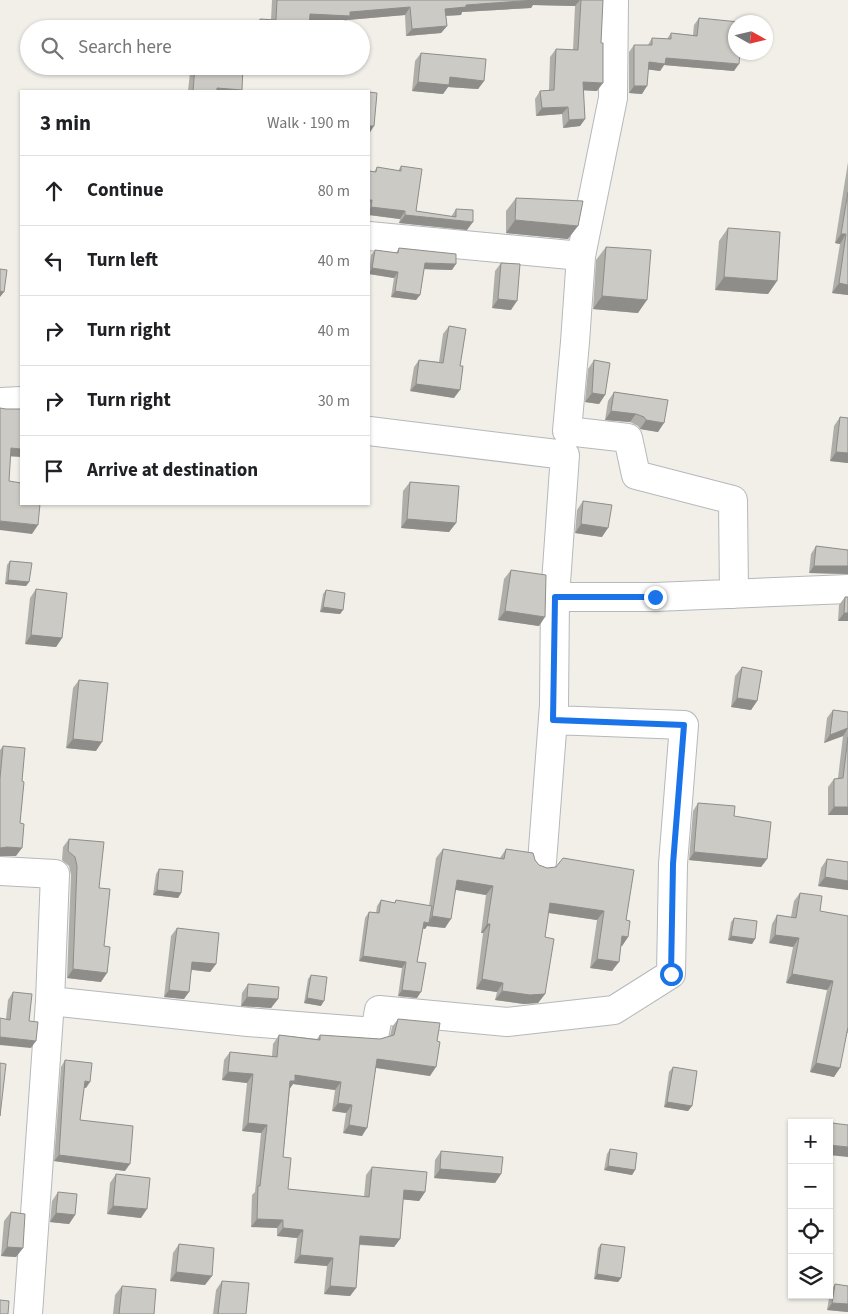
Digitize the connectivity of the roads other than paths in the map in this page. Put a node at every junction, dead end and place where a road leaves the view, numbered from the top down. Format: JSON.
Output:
{"nodes":[{"id":1,"x":614,"y":0,"type":"edge"},
{"id":2,"x":370,"y":236,"type":"edge"},
{"id":3,"x":581,"y":256,"type":"junction"},
{"id":4,"x":20,"y":401,"type":"edge"},
{"id":5,"x":0,"y":402,"type":"edge"},
{"id":6,"x":370,"y":431,"type":"edge"},
{"id":7,"x":566,"y":443,"type":"junction"},
{"id":8,"x":848,"y":589,"type":"edge"},
{"id":9,"x":734,"y":594,"type":"junction"},
{"id":10,"x":555,"y":597,"type":"junction"},
{"id":11,"x":553,"y":720,"type":"junction"},
{"id":12,"x":542,"y":862,"type":"dead end"},
{"id":13,"x":0,"y":871,"type":"edge"},
{"id":14,"x":50,"y":1001,"type":"junction"},
{"id":15,"x":28,"y":1314,"type":"edge"}],
"edges":[{"from":1,"to":3,"type":"street"},
{"from":2,"to":3,"type":"street"},
{"from":3,"to":7,"type":"street"},
{"from":4,"to":5,"type":"street"},
{"from":6,"to":7,"type":"street"},
{"from":7,"to":9,"type":"street"},
{"from":7,"to":10,"type":"street"},
{"from":8,"to":9,"type":"street"},
{"from":9,"to":10,"type":"street"},
{"from":10,"to":11,"type":"street"},
{"from":11,"to":12,"type":"street"},
{"from":11,"to":14,"type":"street"},
{"from":13,"to":14,"type":"street"},
{"from":14,"to":15,"type":"street"}]}
